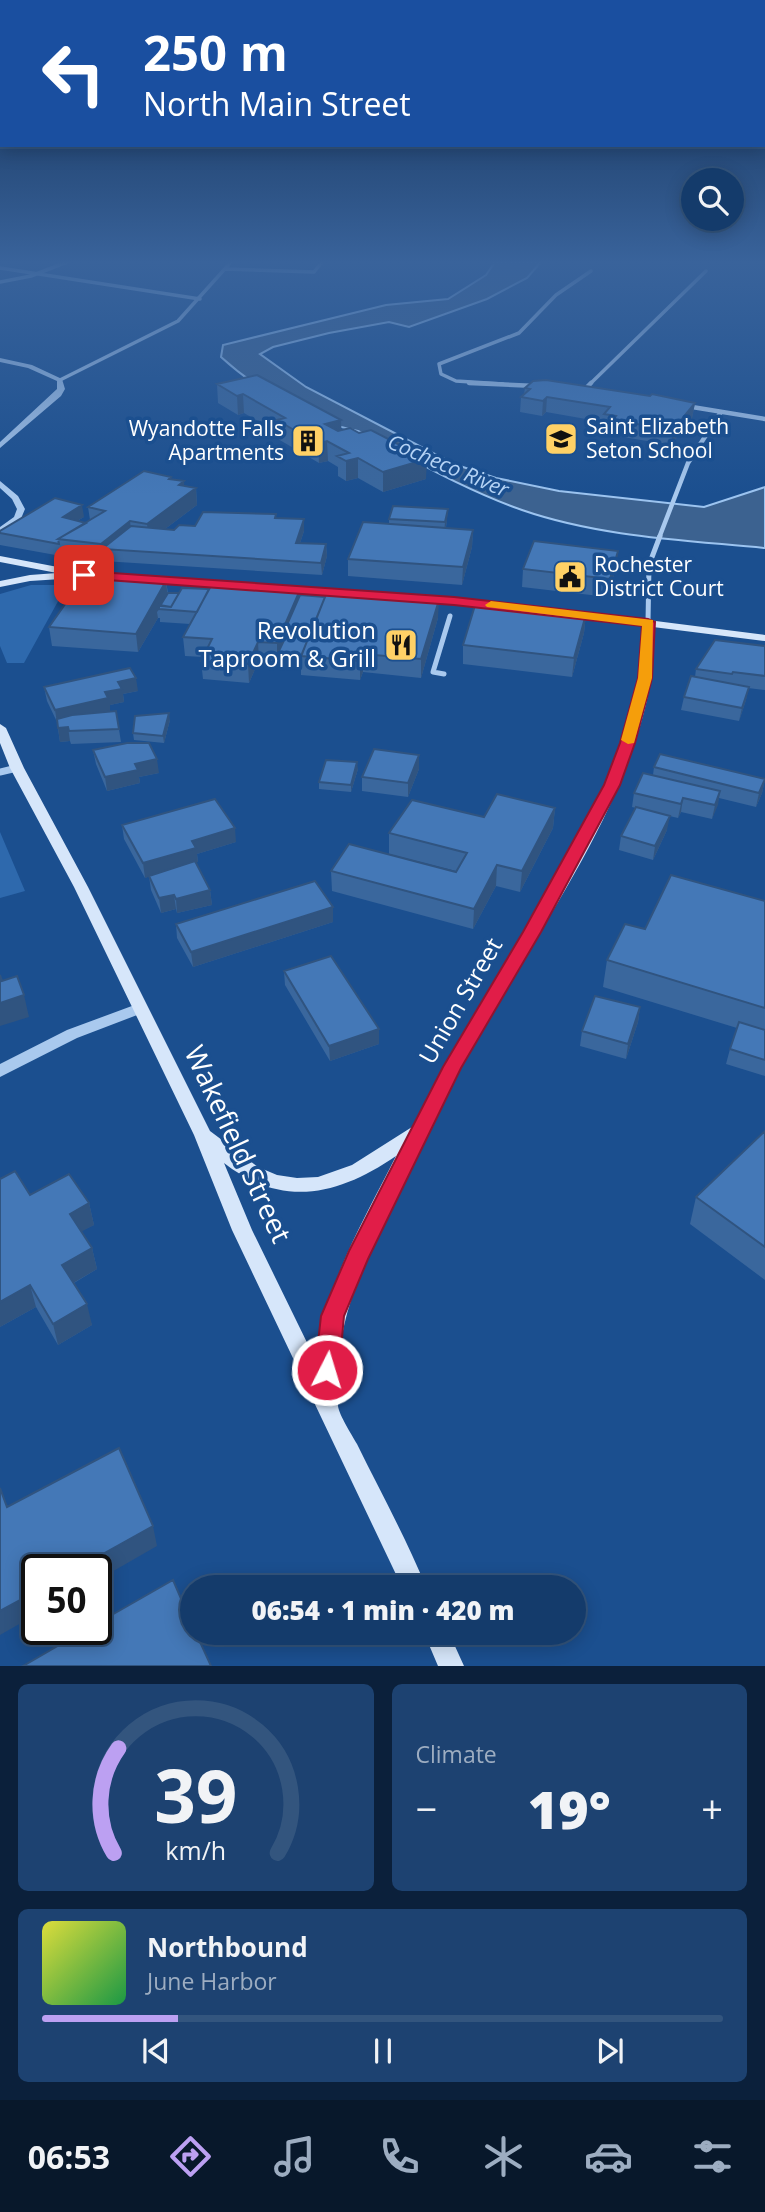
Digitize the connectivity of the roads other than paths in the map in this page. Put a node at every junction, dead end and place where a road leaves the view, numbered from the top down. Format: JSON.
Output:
{"nodes":[{"id":1,"x":143,"y":340,"type":"edge"},
{"id":2,"x":502,"y":340,"type":"edge"},
{"id":3,"x":636,"y":340,"type":"edge"},
{"id":4,"x":0,"y":360,"type":"edge"},
{"id":5,"x":60,"y":380,"type":"junction"},
{"id":6,"x":538,"y":386,"type":"edge"},
{"id":7,"x":578,"y":388,"type":"edge"},
{"id":8,"x":585,"y":389,"type":"junction"},
{"id":9,"x":598,"y":391,"type":"edge"},
{"id":10,"x":685,"y":406,"type":"edge"},
{"id":11,"x":721,"y":412,"type":"junction"},
{"id":12,"x":765,"y":419,"type":"edge"},
{"id":13,"x":0,"y":446,"type":"edge"},
{"id":14,"x":0,"y":483,"type":"edge"},
{"id":15,"x":20,"y":502,"type":"joint"},
{"id":16,"x":0,"y":531,"type":"edge"},
{"id":17,"x":0,"y":559,"type":"edge"},
{"id":18,"x":84,"y":575,"type":"junction"},
{"id":19,"x":0,"y":584,"type":"edge"},
{"id":20,"x":249,"y":586,"type":"edge"},
{"id":21,"x":262,"y":587,"type":"edge"},
{"id":22,"x":506,"y":606,"type":"edge"},
{"id":23,"x":559,"y":612,"type":"edge"},
{"id":24,"x":450,"y":616,"type":"dead end"},
{"id":25,"x":648,"y":622,"type":"junction"},
{"id":26,"x":765,"y":638,"type":"edge"},
{"id":27,"x":444,"y":674,"type":"dead end"},
{"id":28,"x":0,"y":728,"type":"edge"},
{"id":29,"x":17,"y":768,"type":"junction"},
{"id":30,"x":0,"y":772,"type":"edge"},
{"id":31,"x":140,"y":1008,"type":"junction"},
{"id":32,"x":0,"y":1071,"type":"edge"},
{"id":33,"x":419,"y":1131,"type":"junction"},
{"id":34,"x":203,"y":1135,"type":"junction"},
{"id":35,"x":329,"y":1408,"type":"junction"},
{"id":36,"x":408,"y":1575,"type":"edge"},
{"id":37,"x":441,"y":1645,"type":"edge"},
{"id":38,"x":451,"y":1666,"type":"edge"}],
"edges":[{"from":1,"to":5,"type":"street"},
{"from":2,"to":6,"type":"street"},
{"from":3,"to":8,"type":"street"},
{"from":4,"to":5,"type":"street"},
{"from":5,"to":13,"type":"street"},
{"from":7,"to":8,"type":"street"},
{"from":8,"to":9,"type":"street"},
{"from":10,"to":11,"type":"street"},
{"from":11,"to":12,"type":"street"},
{"from":11,"to":25,"type":"street"},
{"from":14,"to":15,"type":"street"},
{"from":15,"to":16,"type":"street"},
{"from":17,"to":18,"type":"main road"},
{"from":18,"to":19,"type":"main road"},
{"from":18,"to":20,"type":"main road"},
{"from":21,"to":22,"type":"main road"},
{"from":23,"to":25,"type":"main road"},
{"from":24,"to":27,"type":"street"},
{"from":25,"to":26,"type":"main road"},
{"from":25,"to":33,"type":"main road","name":"Union Street"},
{"from":28,"to":29,"type":"main road","name":"Wakefield Street"},
{"from":29,"to":30,"type":"street"},
{"from":29,"to":31,"type":"main road","name":"Wakefield Street"},
{"from":31,"to":32,"type":"street"},
{"from":31,"to":34,"type":"main road","name":"Wakefield Street"},
{"from":33,"to":34,"type":"main road"},
{"from":33,"to":35,"type":"main road","name":"Union Street"},
{"from":34,"to":35,"type":"main road","name":"Wakefield Street"},
{"from":35,"to":36,"type":"main road","name":"Wakefield Street"},
{"from":37,"to":38,"type":"main road"}]}
